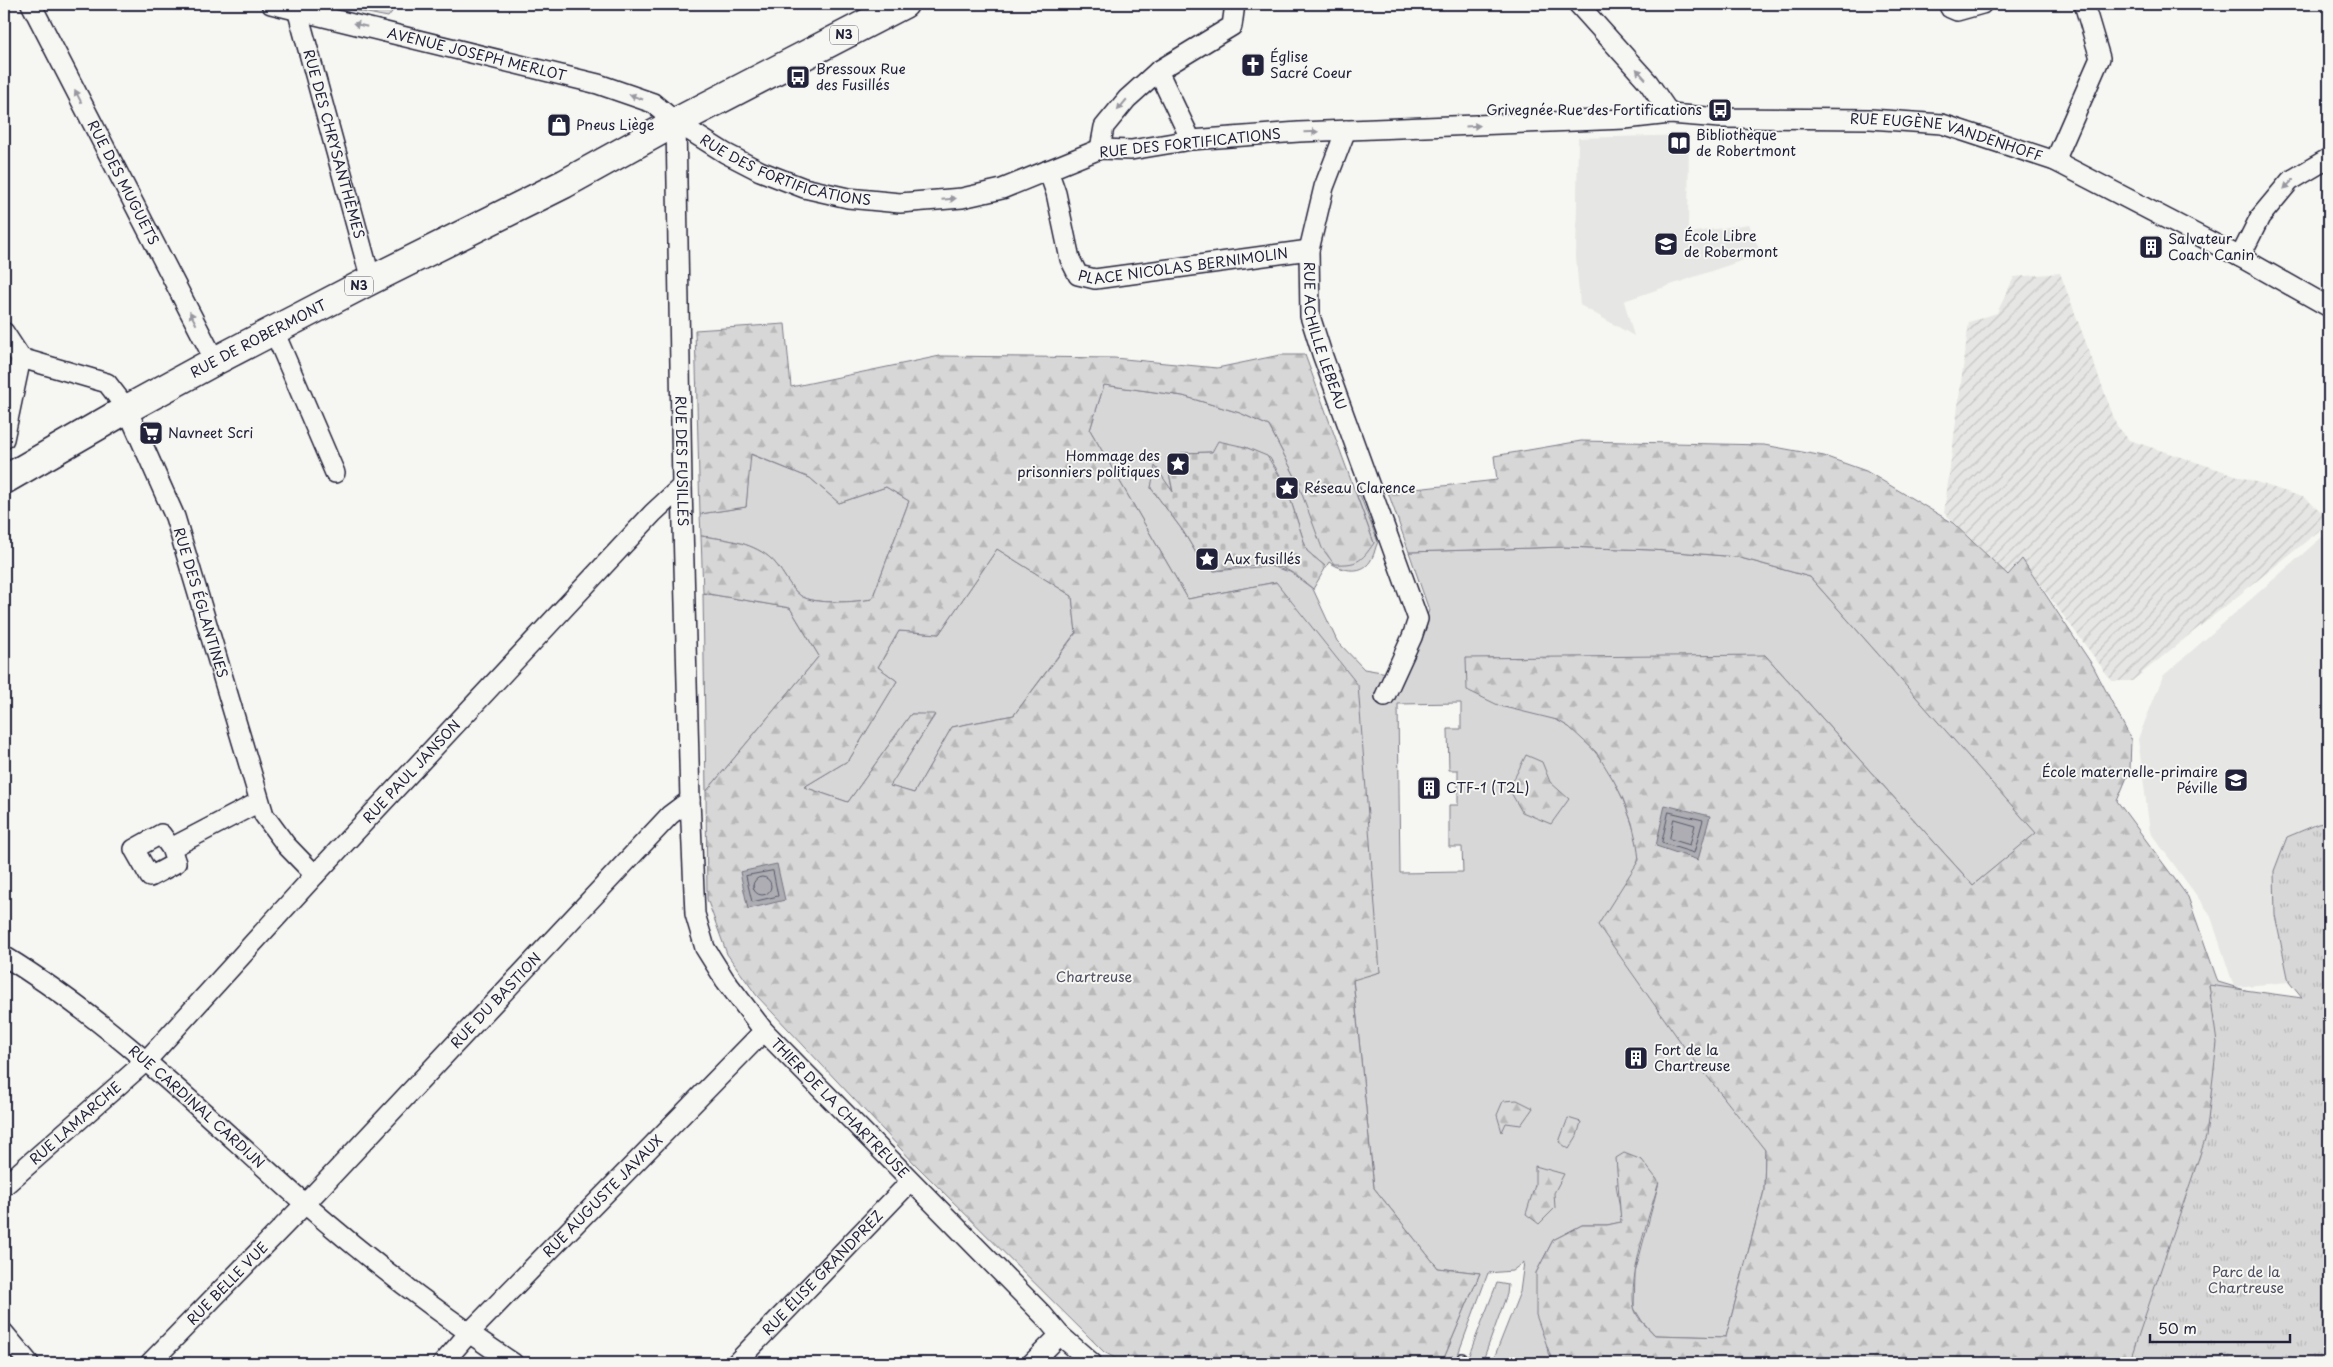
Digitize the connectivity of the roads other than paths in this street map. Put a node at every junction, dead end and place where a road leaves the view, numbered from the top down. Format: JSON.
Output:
{"nodes":[{"id":1,"x":31,"y":4,"type":"edge"},
{"id":2,"x":271,"y":4,"type":"edge"},
{"id":3,"x":904,"y":4,"type":"edge"},
{"id":4,"x":1235,"y":4,"type":"edge"},
{"id":5,"x":1578,"y":4,"type":"edge"},
{"id":6,"x":1982,"y":4,"type":"edge"},
{"id":7,"x":2084,"y":4,"type":"edge"},
{"id":8,"x":1950,"y":8,"type":"dead end"},
{"id":9,"x":297,"y":9,"type":"junction"},
{"id":10,"x":1158,"y":71,"type":"junction"},
{"id":11,"x":1670,"y":114,"type":"junction"},
{"id":12,"x":676,"y":122,"type":"junction"},
{"id":13,"x":1346,"y":130,"type":"junction"},
{"id":14,"x":1191,"y":140,"type":"junction"},
{"id":15,"x":1100,"y":149,"type":"junction"},
{"id":16,"x":2329,"y":158,"type":"edge"},
{"id":17,"x":2055,"y":161,"type":"junction"},
{"id":18,"x":1048,"y":170,"type":"junction"},
{"id":19,"x":1309,"y":250,"type":"junction"},
{"id":20,"x":2240,"y":257,"type":"junction"},
{"id":21,"x":370,"y":280,"type":"junction"},
{"id":22,"x":2329,"y":307,"type":"edge"},
{"id":23,"x":4,"y":332,"type":"edge"},
{"id":24,"x":274,"y":332,"type":"junction"},
{"id":25,"x":21,"y":358,"type":"junction"},
{"id":26,"x":215,"y":361,"type":"junction"},
{"id":27,"x":127,"y":409,"type":"junction"},
{"id":28,"x":4,"y":439,"type":"edge"},
{"id":29,"x":335,"y":473,"type":"dead end"},
{"id":30,"x":4,"y":480,"type":"edge"},
{"id":31,"x":682,"y":486,"type":"junction"},
{"id":32,"x":1385,"y":696,"type":"dead end"},
{"id":33,"x":690,"y":800,"type":"junction"},
{"id":34,"x":259,"y":802,"type":"junction"},
{"id":35,"x":171,"y":848,"type":"dead end"},
{"id":36,"x":315,"y":875,"type":"junction"},
{"id":37,"x":4,"y":956,"type":"edge"},
{"id":38,"x":764,"y":1030,"type":"junction"},
{"id":39,"x":146,"y":1061,"type":"junction"},
{"id":40,"x":910,"y":1182,"type":"junction"},
{"id":41,"x":4,"y":1186,"type":"edge"},
{"id":42,"x":305,"y":1204,"type":"junction"},
{"id":43,"x":4,"y":1333,"type":"edge"},
{"id":44,"x":469,"y":1333,"type":"junction"},
{"id":45,"x":1060,"y":1335,"type":"junction"},
{"id":46,"x":29,"y":1363,"type":"edge"},
{"id":47,"x":150,"y":1363,"type":"edge"},
{"id":48,"x":443,"y":1363,"type":"edge"},
{"id":49,"x":514,"y":1363,"type":"edge"},
{"id":50,"x":736,"y":1363,"type":"edge"},
{"id":51,"x":1032,"y":1363,"type":"edge"},
{"id":52,"x":1092,"y":1363,"type":"edge"}],
"edges":[{"from":26,"to":1,"type":"street","name":"RUE DES MUGUETS","one_way":true},
{"from":2,"to":9,"type":"street","name":"AVENUE JOSEPH MERLOT"},
{"from":3,"to":12,"type":"main road","number":"N3"},
{"from":4,"to":10,"type":"street"},
{"from":11,"to":5,"type":"street","one_way":true},
{"from":6,"to":8,"type":"street"},
{"from":7,"to":17,"type":"street"},
{"from":12,"to":9,"type":"street","name":"AVENUE JOSEPH MERLOT","one_way":true},
{"from":9,"to":21,"type":"street","name":"RUE DES CHRYSANTHÈMES"},
{"from":10,"to":14,"type":"street"},
{"from":10,"to":15,"type":"street","one_way":true},
{"from":13,"to":11,"type":"street","name":"RUE DES FORTIFICATIONS","one_way":true},
{"from":11,"to":17,"type":"street","name":"RUE EUGÈNE VANDENHOFF"},
{"from":12,"to":18,"type":"street","name":"RUE DES FORTIFICATIONS","one_way":true},
{"from":12,"to":21,"type":"main road","name":"RUE DE ROBERMONT","number":"N3"},
{"from":12,"to":31,"type":"street","name":"RUE DES FUSILLÉS"},
{"from":14,"to":13,"type":"street","name":"RUE DES FORTIFICATIONS","one_way":true},
{"from":13,"to":19,"type":"street","name":"RUE ACHILLE LEBEAU"},
{"from":14,"to":15,"type":"street","name":"RUE DES FORTIFICATIONS"},
{"from":15,"to":18,"type":"street","name":"RUE DES FORTIFICATIONS"},
{"from":16,"to":20,"type":"street","one_way":true},
{"from":17,"to":20,"type":"street","name":"RUE EUGÈNE VANDENHOFF"},
{"from":18,"to":19,"type":"street","name":"PLACE NICOLAS BERNIMOLIN"},
{"from":19,"to":32,"type":"street","name":"RUE ACHILLE LEBEAU"},
{"from":20,"to":22,"type":"street","name":"RUE EUGÈNE VANDENHOFF"},
{"from":21,"to":24,"type":"main road","name":"RUE DE ROBERMONT","number":"N3"},
{"from":23,"to":25,"type":"street"},
{"from":24,"to":26,"type":"main road","name":"RUE DE ROBERMONT","number":"N3"},
{"from":24,"to":29,"type":"street"},
{"from":25,"to":27,"type":"street","name":"RUE DES ÉGLANTINES"},
{"from":25,"to":28,"type":"street"},
{"from":26,"to":27,"type":"main road","name":"RUE DE ROBERMONT","number":"N3"},
{"from":27,"to":30,"type":"main road","name":"RUE DE ROBERMONT","number":"N3"},
{"from":27,"to":34,"type":"street","name":"RUE DES ÉGLANTINES"},
{"from":31,"to":33,"type":"street","name":"RUE DES FUSILLÉS"},
{"from":31,"to":36,"type":"street","name":"RUE PAUL JANSON"},
{"from":33,"to":38,"type":"street","name":"THIER DE LA CHARTREUSE"},
{"from":33,"to":42,"type":"street","name":"RUE DU BASTION"},
{"from":34,"to":35,"type":"street"},
{"from":34,"to":36,"type":"street","name":"RUE DES ÉGLANTINES"},
{"from":36,"to":39,"type":"street","name":"RUE PAUL JANSON"},
{"from":37,"to":39,"type":"street","name":"RUE CARDINAL CARDIJN"},
{"from":38,"to":40,"type":"street","name":"THIER DE LA CHARTREUSE"},
{"from":38,"to":44,"type":"street","name":"RUE AUGUSTE JAVAUX"},
{"from":39,"to":41,"type":"street","name":"RUE LAMARCHE"},
{"from":39,"to":42,"type":"street","name":"RUE CARDINAL CARDIJN"},
{"from":40,"to":45,"type":"street","name":"THIER DE LA CHARTREUSE"},
{"from":40,"to":50,"type":"street","name":"RUE ÉLISE GRANDPREZ"},
{"from":42,"to":44,"type":"street","name":"RUE CARDINAL CARDIJN"},
{"from":42,"to":47,"type":"street","name":"RUE BELLE VUE"},
{"from":43,"to":46,"type":"street"},
{"from":44,"to":48,"type":"street","name":"RUE AUGUSTE JAVAUX"},
{"from":44,"to":49,"type":"street","name":"RUE CARDINAL CARDIJN"},
{"from":45,"to":51,"type":"street"},
{"from":45,"to":52,"type":"street","name":"THIER DE LA CHARTREUSE"}]}
